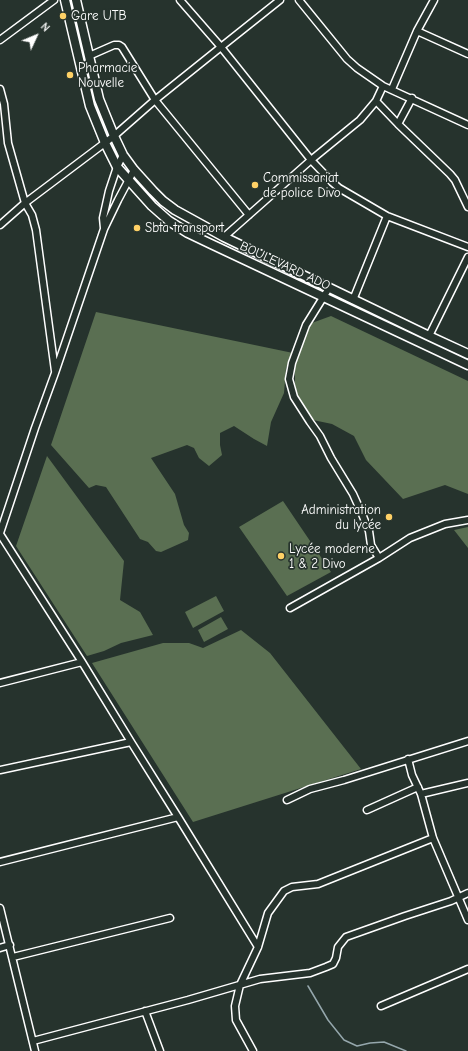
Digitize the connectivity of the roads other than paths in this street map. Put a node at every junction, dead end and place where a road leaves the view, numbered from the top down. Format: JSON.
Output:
{"nodes":[{"id":1,"x":54,"y":0,"type":"edge"},
{"id":2,"x":65,"y":0,"type":"edge"},
{"id":3,"x":76,"y":0,"type":"edge"},
{"id":4,"x":180,"y":0,"type":"edge"},
{"id":5,"x":280,"y":0,"type":"edge"},
{"id":6,"x":299,"y":0,"type":"edge"},
{"id":7,"x":434,"y":0,"type":"edge"},
{"id":8,"x":417,"y":31,"type":"junction"},
{"id":9,"x":0,"y":40,"type":"edge"},
{"id":10,"x":221,"y":47,"type":"junction"},
{"id":11,"x":468,"y":54,"type":"edge"},
{"id":12,"x":89,"y":56,"type":"junction"},
{"id":13,"x":383,"y":86,"type":"junction"},
{"id":14,"x":0,"y":89,"type":"edge"},
{"id":15,"x":392,"y":89,"type":"junction"},
{"id":16,"x":412,"y":98,"type":"junction"},
{"id":17,"x":155,"y":100,"type":"junction"},
{"id":18,"x":376,"y":101,"type":"junction"},
{"id":19,"x":398,"y":124,"type":"junction"},
{"id":20,"x":468,"y":125,"type":"edge"},
{"id":21,"x":114,"y":136,"type":"junction"},
{"id":22,"x":105,"y":143,"type":"junction"},
{"id":23,"x":123,"y":156,"type":"junction"},
{"id":24,"x":311,"y":160,"type":"junction"},
{"id":25,"x":117,"y":167,"type":"junction"},
{"id":26,"x":134,"y":170,"type":"junction"},
{"id":27,"x":129,"y":180,"type":"junction"},
{"id":28,"x":25,"y":203,"type":"junction"},
{"id":29,"x":468,"y":207,"type":"edge"},
{"id":30,"x":249,"y":215,"type":"junction"},
{"id":31,"x":387,"y":216,"type":"junction"},
{"id":32,"x":0,"y":225,"type":"edge"},
{"id":33,"x":104,"y":229,"type":"junction"},
{"id":34,"x":224,"y":237,"type":"junction"},
{"id":35,"x":468,"y":247,"type":"edge"},
{"id":36,"x":468,"y":257,"type":"edge"},
{"id":37,"x":329,"y":288,"type":"junction"},
{"id":38,"x":324,"y":297,"type":"junction"},
{"id":39,"x":353,"y":300,"type":"junction"},
{"id":40,"x":429,"y":336,"type":"junction"},
{"id":41,"x":468,"y":354,"type":"edge"},
{"id":42,"x":468,"y":365,"type":"edge"},
{"id":43,"x":55,"y":373,"type":"junction"},
{"id":44,"x":0,"y":513,"type":"edge"},
{"id":45,"x":4,"y":520,"type":"junction"},
{"id":46,"x":468,"y":520,"type":"edge"},
{"id":47,"x":0,"y":534,"type":"edge"},
{"id":48,"x":379,"y":558,"type":"junction"},
{"id":49,"x":290,"y":608,"type":"dead end"},
{"id":50,"x":82,"y":662,"type":"junction"},
{"id":51,"x":0,"y":683,"type":"edge"},
{"id":52,"x":468,"y":741,"type":"edge"},
{"id":53,"x":131,"y":742,"type":"junction"},
{"id":54,"x":408,"y":759,"type":"junction"},
{"id":55,"x":0,"y":770,"type":"edge"},
{"id":56,"x":468,"y":783,"type":"edge"},
{"id":57,"x":418,"y":787,"type":"junction"},
{"id":58,"x":421,"y":794,"type":"junction"},
{"id":59,"x":286,"y":800,"type":"dead end"},
{"id":60,"x":367,"y":810,"type":"dead end"},
{"id":61,"x":178,"y":817,"type":"junction"},
{"id":62,"x":433,"y":838,"type":"junction"},
{"id":63,"x":0,"y":862,"type":"edge"},
{"id":64,"x":468,"y":893,"type":"edge"},
{"id":65,"x":458,"y":898,"type":"junction"},
{"id":66,"x":0,"y":908,"type":"edge"},
{"id":67,"x":170,"y":918,"type":"dead end"},
{"id":68,"x":468,"y":920,"type":"edge"},
{"id":69,"x":10,"y":945,"type":"junction"},
{"id":70,"x":258,"y":947,"type":"junction"},
{"id":71,"x":0,"y":948,"type":"edge"},
{"id":72,"x":13,"y":958,"type":"junction"},
{"id":73,"x":468,"y":969,"type":"edge"},
{"id":74,"x":240,"y":985,"type":"junction"},
{"id":75,"x":381,"y":1006,"type":"dead end"},
{"id":76,"x":145,"y":1011,"type":"junction"},
{"id":77,"x":33,"y":1041,"type":"junction"},
{"id":78,"x":35,"y":1051,"type":"edge"},
{"id":79,"x":160,"y":1051,"type":"edge"},
{"id":80,"x":253,"y":1051,"type":"edge"}],
"edges":[{"from":1,"to":9,"type":"street"},
{"from":2,"to":22,"type":"main road","name":"BOULEVARD ADO"},
{"from":3,"to":12,"type":"main road","name":"BOULEVARD ADO"},
{"from":4,"to":10,"type":"street"},
{"from":5,"to":10,"type":"street"},
{"from":6,"to":13,"type":"street"},
{"from":7,"to":8,"type":"street"},
{"from":8,"to":11,"type":"street"},
{"from":8,"to":15,"type":"street"},
{"from":10,"to":17,"type":"street"},
{"from":10,"to":24,"type":"street"},
{"from":12,"to":17,"type":"street"},
{"from":12,"to":21,"type":"main road","name":"BOULEVARD ADO"},
{"from":13,"to":15,"type":"street"},
{"from":13,"to":18,"type":"street"},
{"from":14,"to":28,"type":"street"},
{"from":15,"to":16,"type":"street"},
{"from":16,"to":19,"type":"street"},
{"from":16,"to":20,"type":"street"},
{"from":17,"to":21,"type":"street"},
{"from":17,"to":30,"type":"street"},
{"from":18,"to":19,"type":"street"},
{"from":18,"to":24,"type":"street"},
{"from":19,"to":29,"type":"street"},
{"from":21,"to":22,"type":"street"},
{"from":21,"to":23,"type":"main road","name":"BOULEVARD ADO"},
{"from":22,"to":25,"type":"main road","name":"BOULEVARD ADO"},
{"from":22,"to":28,"type":"street"},
{"from":23,"to":25,"type":"street"},
{"from":23,"to":26,"type":"main road","name":"BOULEVARD ADO"},
{"from":24,"to":30,"type":"street"},
{"from":24,"to":31,"type":"street"},
{"from":25,"to":27,"type":"main road","name":"BOULEVARD ADO"},
{"from":25,"to":33,"type":"street"},
{"from":26,"to":27,"type":"street"},
{"from":26,"to":34,"type":"main road","name":"BOULEVARD ADO"},
{"from":27,"to":33,"type":"street"},
{"from":27,"to":38,"type":"main road","name":"BOULEVARD ADO"},
{"from":28,"to":32,"type":"street"},
{"from":28,"to":43,"type":"street"},
{"from":30,"to":34,"type":"street"},
{"from":31,"to":35,"type":"street"},
{"from":31,"to":39,"type":"street"},
{"from":33,"to":43,"type":"street"},
{"from":34,"to":37,"type":"main road","name":"BOULEVARD ADO"},
{"from":36,"to":40,"type":"street"},
{"from":37,"to":38,"type":"street"},
{"from":37,"to":39,"type":"main road","name":"BOULEVARD ADO"},
{"from":38,"to":42,"type":"main road","name":"BOULEVARD ADO"},
{"from":38,"to":48,"type":"street"},
{"from":39,"to":40,"type":"main road","name":"BOULEVARD ADO"},
{"from":40,"to":41,"type":"main road","name":"BOULEVARD ADO"},
{"from":43,"to":45,"type":"street"},
{"from":44,"to":45,"type":"street"},
{"from":45,"to":47,"type":"street"},
{"from":46,"to":48,"type":"street"},
{"from":47,"to":50,"type":"street"},
{"from":48,"to":49,"type":"street"},
{"from":50,"to":51,"type":"street"},
{"from":50,"to":53,"type":"street"},
{"from":52,"to":54,"type":"street"},
{"from":53,"to":55,"type":"street"},
{"from":53,"to":61,"type":"street"},
{"from":54,"to":57,"type":"street"},
{"from":54,"to":59,"type":"street"},
{"from":56,"to":58,"type":"street"},
{"from":57,"to":58,"type":"street"},
{"from":57,"to":60,"type":"street"},
{"from":58,"to":62,"type":"street"},
{"from":61,"to":63,"type":"street"},
{"from":61,"to":70,"type":"street"},
{"from":62,"to":65,"type":"street"},
{"from":62,"to":70,"type":"street"},
{"from":64,"to":65,"type":"street"},
{"from":65,"to":68,"type":"street"},
{"from":65,"to":74,"type":"street"},
{"from":66,"to":69,"type":"street"},
{"from":67,"to":72,"type":"street"},
{"from":69,"to":71,"type":"street"},
{"from":69,"to":72,"type":"street"},
{"from":70,"to":74,"type":"street"},
{"from":72,"to":77,"type":"street"},
{"from":73,"to":75,"type":"street"},
{"from":74,"to":76,"type":"street"},
{"from":74,"to":80,"type":"street"},
{"from":76,"to":77,"type":"street"},
{"from":76,"to":79,"type":"street"},
{"from":77,"to":78,"type":"street"}]}
